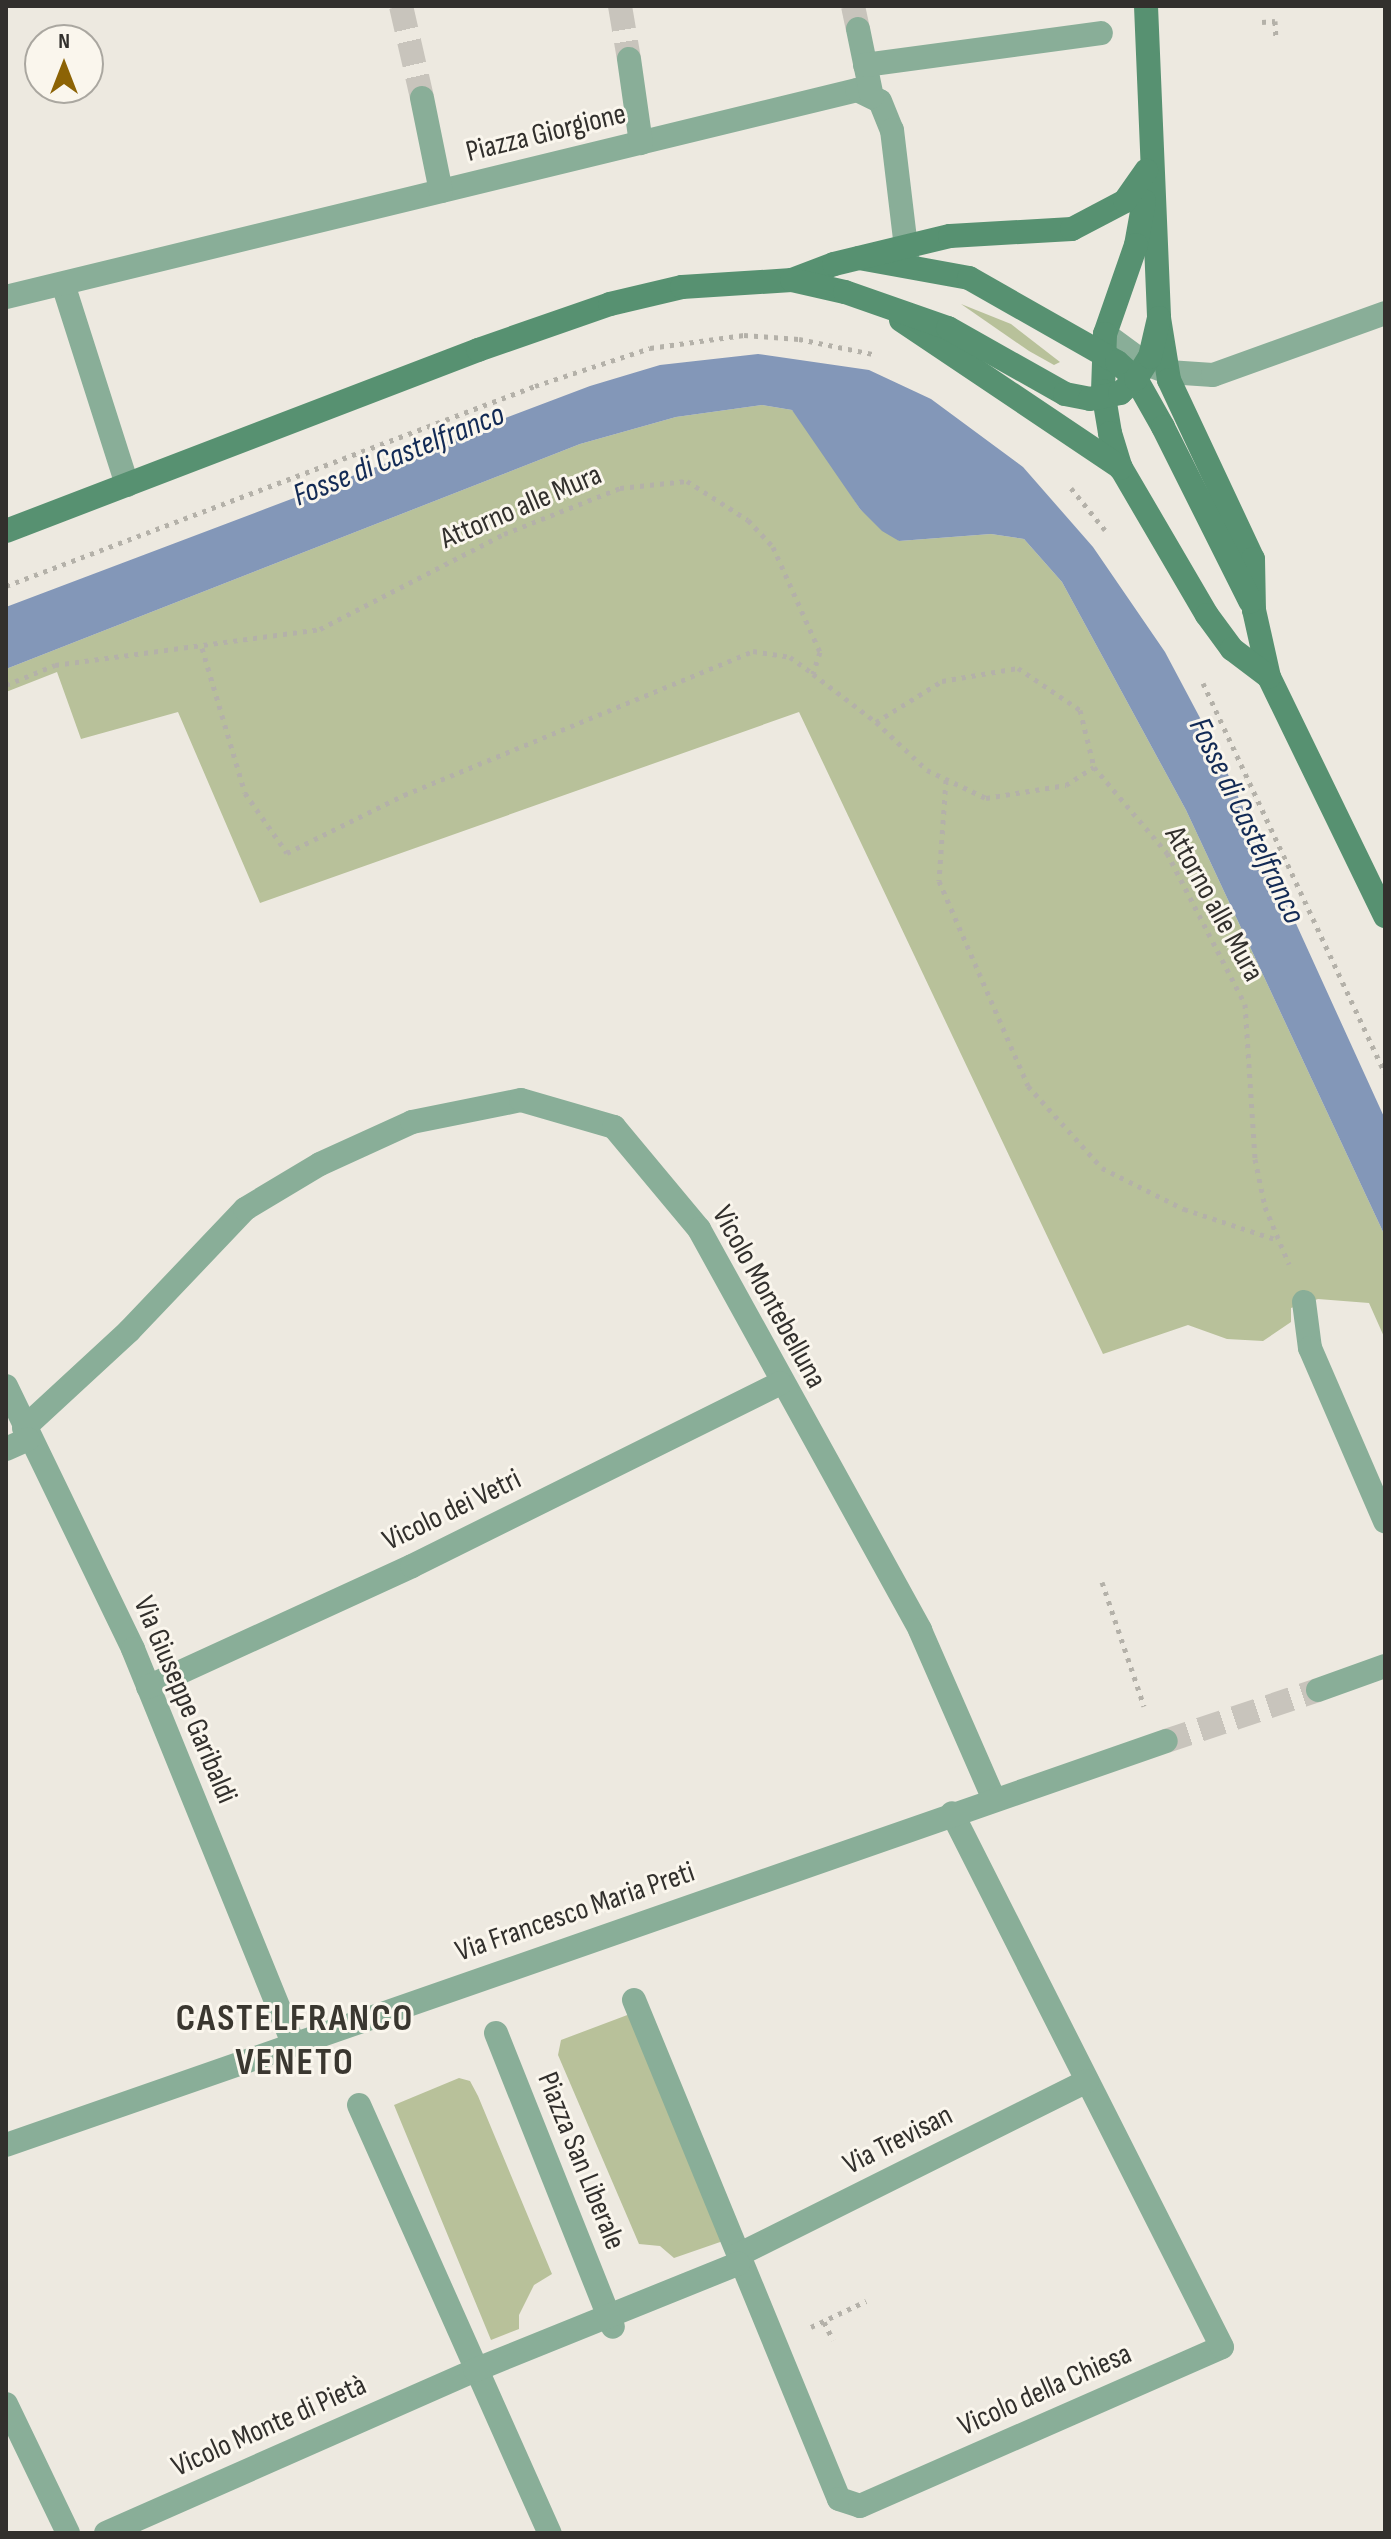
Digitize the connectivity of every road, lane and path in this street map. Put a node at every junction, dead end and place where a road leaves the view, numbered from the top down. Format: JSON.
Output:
{"nodes":[{"id":1,"x":1146,"y":6,"type":"edge"},
{"id":2,"x":1262,"y":22,"type":"dead end"},
{"id":3,"x":858,"y":29,"type":"tunnel mouth"},
{"id":4,"x":1101,"y":33,"type":"dead end"},
{"id":5,"x":1276,"y":38,"type":"dead end"},
{"id":6,"x":629,"y":59,"type":"tunnel mouth"},
{"id":7,"x":865,"y":65,"type":"junction"},
{"id":8,"x":872,"y":97,"type":"junction"},
{"id":9,"x":422,"y":98,"type":"tunnel mouth"},
{"id":10,"x":641,"y":143,"type":"junction"},
{"id":11,"x":1150,"y":161,"type":"junction"},
{"id":12,"x":441,"y":191,"type":"junction"},
{"id":13,"x":907,"y":255,"type":"junction"},
{"id":14,"x":792,"y":280,"type":"junction"},
{"id":15,"x":63,"y":284,"type":"junction"},
{"id":16,"x":6,"y":297,"type":"edge"},
{"id":17,"x":886,"y":309,"type":"junction"},
{"id":18,"x":1385,"y":313,"type":"edge"},
{"id":19,"x":1105,"y":344,"type":"junction"},
{"id":20,"x":882,"y":357,"type":"dead end"},
{"id":21,"x":1150,"y":372,"type":"junction"},
{"id":22,"x":1104,"y":398,"type":"junction"},
{"id":23,"x":1121,"y":468,"type":"junction"},
{"id":24,"x":1062,"y":479,"type":"dead end"},
{"id":25,"x":127,"y":485,"type":"junction"},
{"id":26,"x":6,"y":531,"type":"edge"},
{"id":27,"x":1107,"y":533,"type":"dead end"},
{"id":28,"x":6,"y":586,"type":"edge"},
{"id":29,"x":1254,"y":610,"type":"junction"},
{"id":30,"x":202,"y":648,"type":"junction"},
{"id":31,"x":813,"y":674,"type":"junction"},
{"id":32,"x":1198,"y":674,"type":"dead end"},
{"id":33,"x":1269,"y":677,"type":"junction"},
{"id":34,"x":6,"y":685,"type":"edge"},
{"id":35,"x":876,"y":722,"type":"junction"},
{"id":36,"x":1094,"y":767,"type":"junction"},
{"id":37,"x":946,"y":780,"type":"junction"},
{"id":38,"x":1385,"y":916,"type":"edge"},
{"id":39,"x":1385,"y":1073,"type":"edge"},
{"id":40,"x":1279,"y":1241,"type":"junction"},
{"id":41,"x":1304,"y":1302,"type":"joint"},
{"id":42,"x":780,"y":1383,"type":"junction"},
{"id":43,"x":6,"y":1386,"type":"edge"},
{"id":44,"x":20,"y":1439,"type":"edge"},
{"id":45,"x":1385,"y":1521,"type":"edge"},
{"id":46,"x":1102,"y":1582,"type":"dead end"},
{"id":47,"x":1385,"y":1666,"type":"edge"},
{"id":48,"x":148,"y":1687,"type":"junction"},
{"id":49,"x":1318,"y":1690,"type":"tunnel mouth"},
{"id":50,"x":1145,"y":1708,"type":"dead end"},
{"id":51,"x":1166,"y":1741,"type":"tunnel mouth"},
{"id":52,"x":994,"y":1799,"type":"junction"},
{"id":53,"x":952,"y":1813,"type":"junction"},
{"id":54,"x":634,"y":2000,"type":"dead end"},
{"id":55,"x":496,"y":2033,"type":"dead end"},
{"id":56,"x":293,"y":2044,"type":"junction"},
{"id":57,"x":1087,"y":2081,"type":"junction"},
{"id":58,"x":359,"y":2105,"type":"dead end"},
{"id":59,"x":8,"y":2137,"type":"edge"},
{"id":60,"x":743,"y":2256,"type":"junction"},
{"id":61,"x":866,"y":2301,"type":"dead end"},
{"id":62,"x":610,"y":2320,"type":"junction"},
{"id":63,"x":824,"y":2322,"type":"junction"},
{"id":64,"x":833,"y":2340,"type":"dead end"},
{"id":65,"x":773,"y":2342,"type":"junction"},
{"id":66,"x":466,"y":2373,"type":"junction"},
{"id":67,"x":6,"y":2404,"type":"edge"},
{"id":68,"x":68,"y":2533,"type":"edge"},
{"id":69,"x":106,"y":2533,"type":"edge"},
{"id":70,"x":550,"y":2533,"type":"edge"}],
"edges":[{"from":1,"to":11,"type":"street"},
{"from":2,"to":5,"type":"path"},
{"from":3,"to":7,"type":"street"},
{"from":4,"to":7,"type":"street"},
{"from":6,"to":10,"type":"street"},
{"from":7,"to":8,"type":"street"},
{"from":8,"to":10,"type":"street","name":"Piazza Giorgione"},
{"from":8,"to":13,"type":"street"},
{"from":9,"to":12,"type":"street"},
{"from":10,"to":12,"type":"street","name":"Piazza Giorgione"},
{"from":11,"to":13,"type":"street"},
{"from":11,"to":19,"type":"street"},
{"from":11,"to":21,"type":"street"},
{"from":12,"to":15,"type":"street","name":"Piazza Giorgione"},
{"from":13,"to":14,"type":"street"},
{"from":13,"to":19,"type":"street"},
{"from":14,"to":17,"type":"street"},
{"from":14,"to":25,"type":"street"},
{"from":15,"to":16,"type":"street","name":"Piazza Giorgione"},
{"from":15,"to":25,"type":"street"},
{"from":17,"to":22,"type":"street"},
{"from":17,"to":23,"type":"street"},
{"from":18,"to":21,"type":"street"},
{"from":19,"to":21,"type":"street"},
{"from":19,"to":22,"type":"street"},
{"from":20,"to":28,"type":"path"},
{"from":21,"to":22,"type":"street"},
{"from":21,"to":29,"type":"street"},
{"from":21,"to":29,"type":"street"},
{"from":22,"to":23,"type":"street"},
{"from":23,"to":33,"type":"street"},
{"from":24,"to":27,"type":"path"},
{"from":25,"to":26,"type":"street"},
{"from":29,"to":33,"type":"street"},
{"from":30,"to":31,"type":"path","name":"Attorno alle Mura"},
{"from":30,"to":31,"type":"path"},
{"from":30,"to":34,"type":"path","name":"Attorno alle Mura"},
{"from":31,"to":35,"type":"path"},
{"from":32,"to":39,"type":"path"},
{"from":33,"to":38,"type":"street"},
{"from":35,"to":36,"type":"path","name":"Attorno alle Mura"},
{"from":35,"to":37,"type":"path"},
{"from":36,"to":37,"type":"path"},
{"from":36,"to":40,"type":"path","name":"Attorno alle Mura"},
{"from":37,"to":40,"type":"path"},
{"from":40,"to":41,"type":"path","name":"Attorno alle Mura"},
{"from":41,"to":45,"type":"street"},
{"from":42,"to":44,"type":"street","name":"Vicolo Montebelluna"},
{"from":42,"to":48,"type":"street","name":"Vicolo dei Vetri"},
{"from":42,"to":52,"type":"street","name":"Vicolo Montebelluna"},
{"from":43,"to":44,"type":"street","name":"Via Giuseppe Garibaldi"},
{"from":44,"to":48,"type":"street","name":"Via Giuseppe Garibaldi"},
{"from":46,"to":50,"type":"path"},
{"from":47,"to":49,"type":"street"},
{"from":48,"to":56,"type":"street","name":"Via Giuseppe Garibaldi"},
{"from":51,"to":52,"type":"street","name":"Via Francesco Maria Preti"},
{"from":52,"to":53,"type":"street","name":"Via Francesco Maria Preti"},
{"from":53,"to":56,"type":"street","name":"Via Francesco Maria Preti"},
{"from":53,"to":57,"type":"street","name":"Vicolo della Chiesa"},
{"from":54,"to":60,"type":"street","name":"Vicolo della Chiesa"},
{"from":55,"to":62,"type":"street","name":"Piazza San Liberale"},
{"from":56,"to":59,"type":"street","name":"Via Francesco Maria Preti"},
{"from":57,"to":60,"type":"street","name":"Via Trevisan"},
{"from":57,"to":65,"type":"street","name":"Vicolo della Chiesa"},
{"from":58,"to":66,"type":"street"},
{"from":60,"to":62,"type":"street"},
{"from":60,"to":65,"type":"street","name":"Vicolo della Chiesa"},
{"from":61,"to":63,"type":"path"},
{"from":62,"to":66,"type":"street"},
{"from":63,"to":64,"type":"path"},
{"from":63,"to":65,"type":"path"},
{"from":66,"to":69,"type":"street","name":"Vicolo Monte di Pietà"},
{"from":66,"to":70,"type":"street"},
{"from":67,"to":68,"type":"street"}]}
